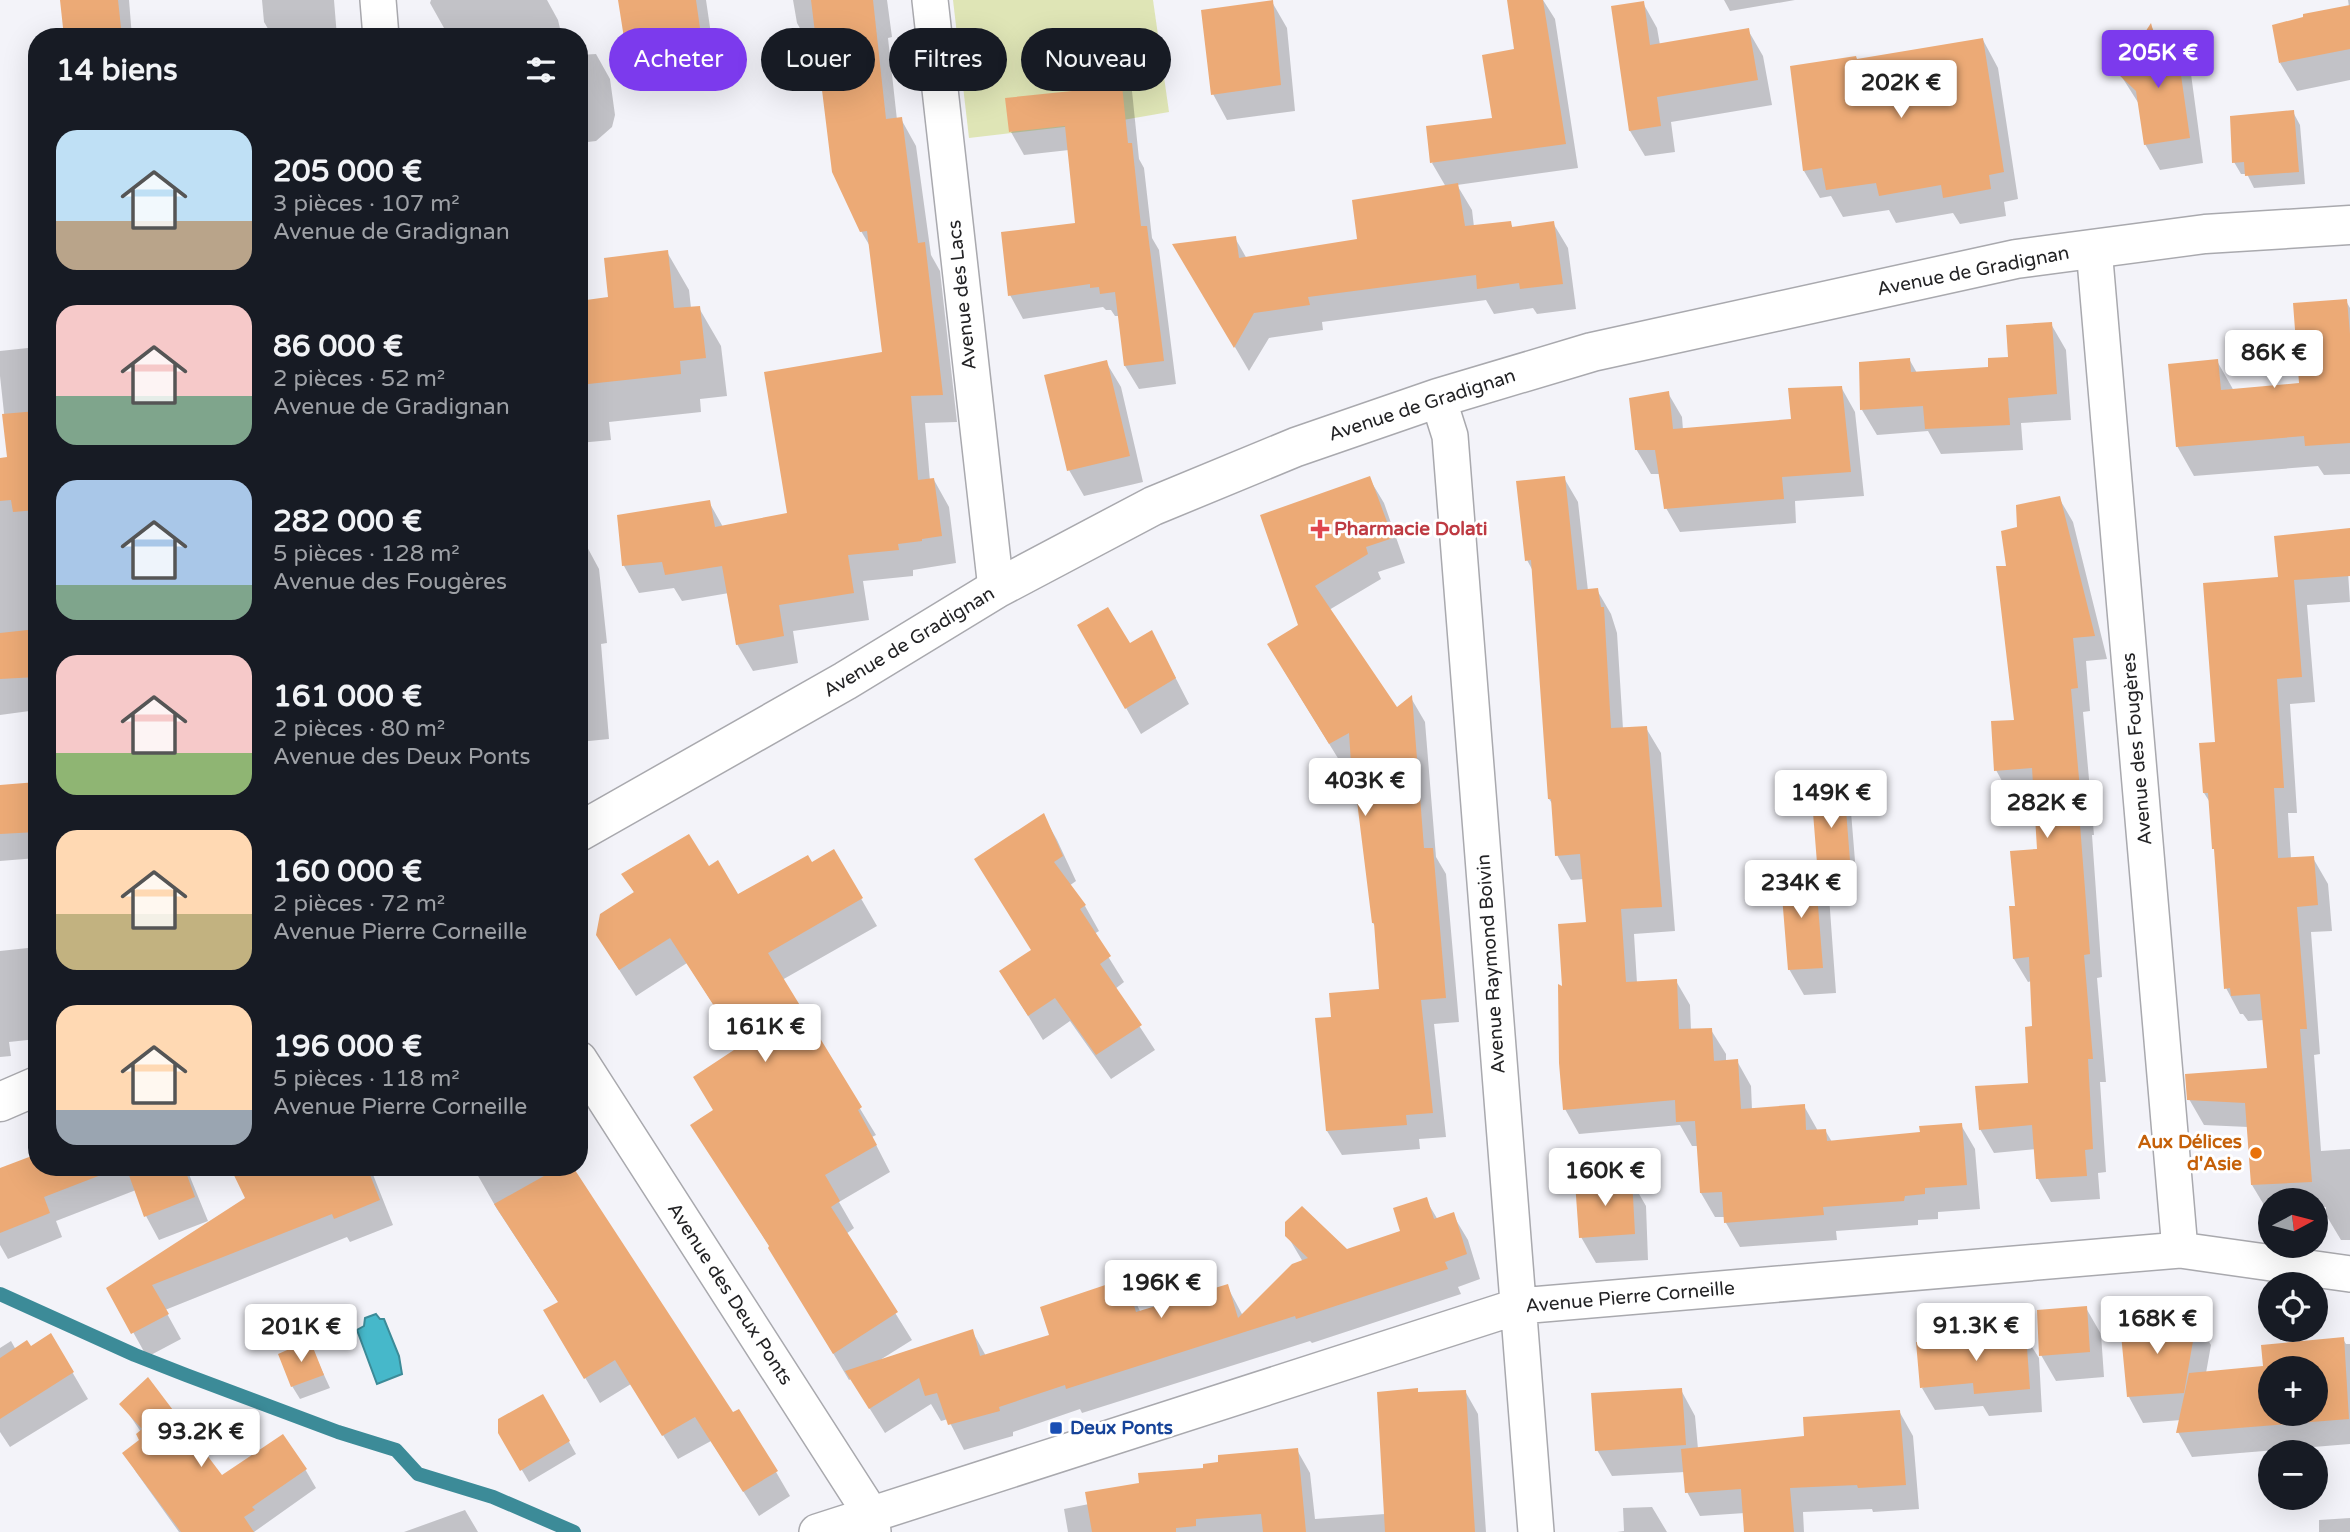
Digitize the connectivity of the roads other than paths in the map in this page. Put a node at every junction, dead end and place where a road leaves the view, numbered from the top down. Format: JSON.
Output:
{"nodes":[{"id":1,"x":378,"y":0,"type":"edge"},
{"id":2,"x":930,"y":0,"type":"edge"},
{"id":3,"x":380,"y":28,"type":"edge"},
{"id":4,"x":2350,"y":225,"type":"edge"},
{"id":5,"x":2094,"y":248,"type":"junction"},
{"id":6,"x":1438,"y":398,"type":"junction"},
{"id":7,"x":996,"y":589,"type":"junction"},
{"id":8,"x":588,"y":827,"type":"edge"},
{"id":9,"x":588,"y":1073,"type":"edge"},
{"id":10,"x":28,"y":1091,"type":"edge"},
{"id":11,"x":0,"y":1102,"type":"edge"},
{"id":12,"x":2180,"y":1250,"type":"junction"},
{"id":13,"x":2350,"y":1274,"type":"edge"},
{"id":14,"x":1518,"y":1306,"type":"junction"},
{"id":15,"x":872,"y":1523,"type":"edge"},
{"id":16,"x":817,"y":1532,"type":"edge"},
{"id":17,"x":1536,"y":1532,"type":"edge"}],
"edges":[{"from":1,"to":3,"type":"street"},
{"from":2,"to":7,"type":"street","name":"Avenue des Lacs"},
{"from":4,"to":5,"type":"main road","name":"Avenue de Gradignan"},
{"from":5,"to":6,"type":"main road","name":"Avenue de Gradignan"},
{"from":5,"to":12,"type":"street","name":"Avenue des Fougères"},
{"from":6,"to":7,"type":"main road","name":"Avenue de Gradignan"},
{"from":6,"to":14,"type":"street","name":"Avenue Raymond Boivin"},
{"from":7,"to":8,"type":"main road","name":"Avenue de Gradignan"},
{"from":9,"to":15,"type":"street","name":"Avenue des Deux Ponts"},
{"from":10,"to":11,"type":"main road"},
{"from":12,"to":13,"type":"street","name":"Avenue Pierre Corneille"},
{"from":12,"to":14,"type":"street","name":"Avenue Pierre Corneille"},
{"from":14,"to":15,"type":"street","name":"Avenue Pierre Corneille"},
{"from":14,"to":17,"type":"street","name":"Avenue Raymond Boivin"},
{"from":15,"to":16,"type":"street","name":"Avenue Pierre Corneille"}]}
